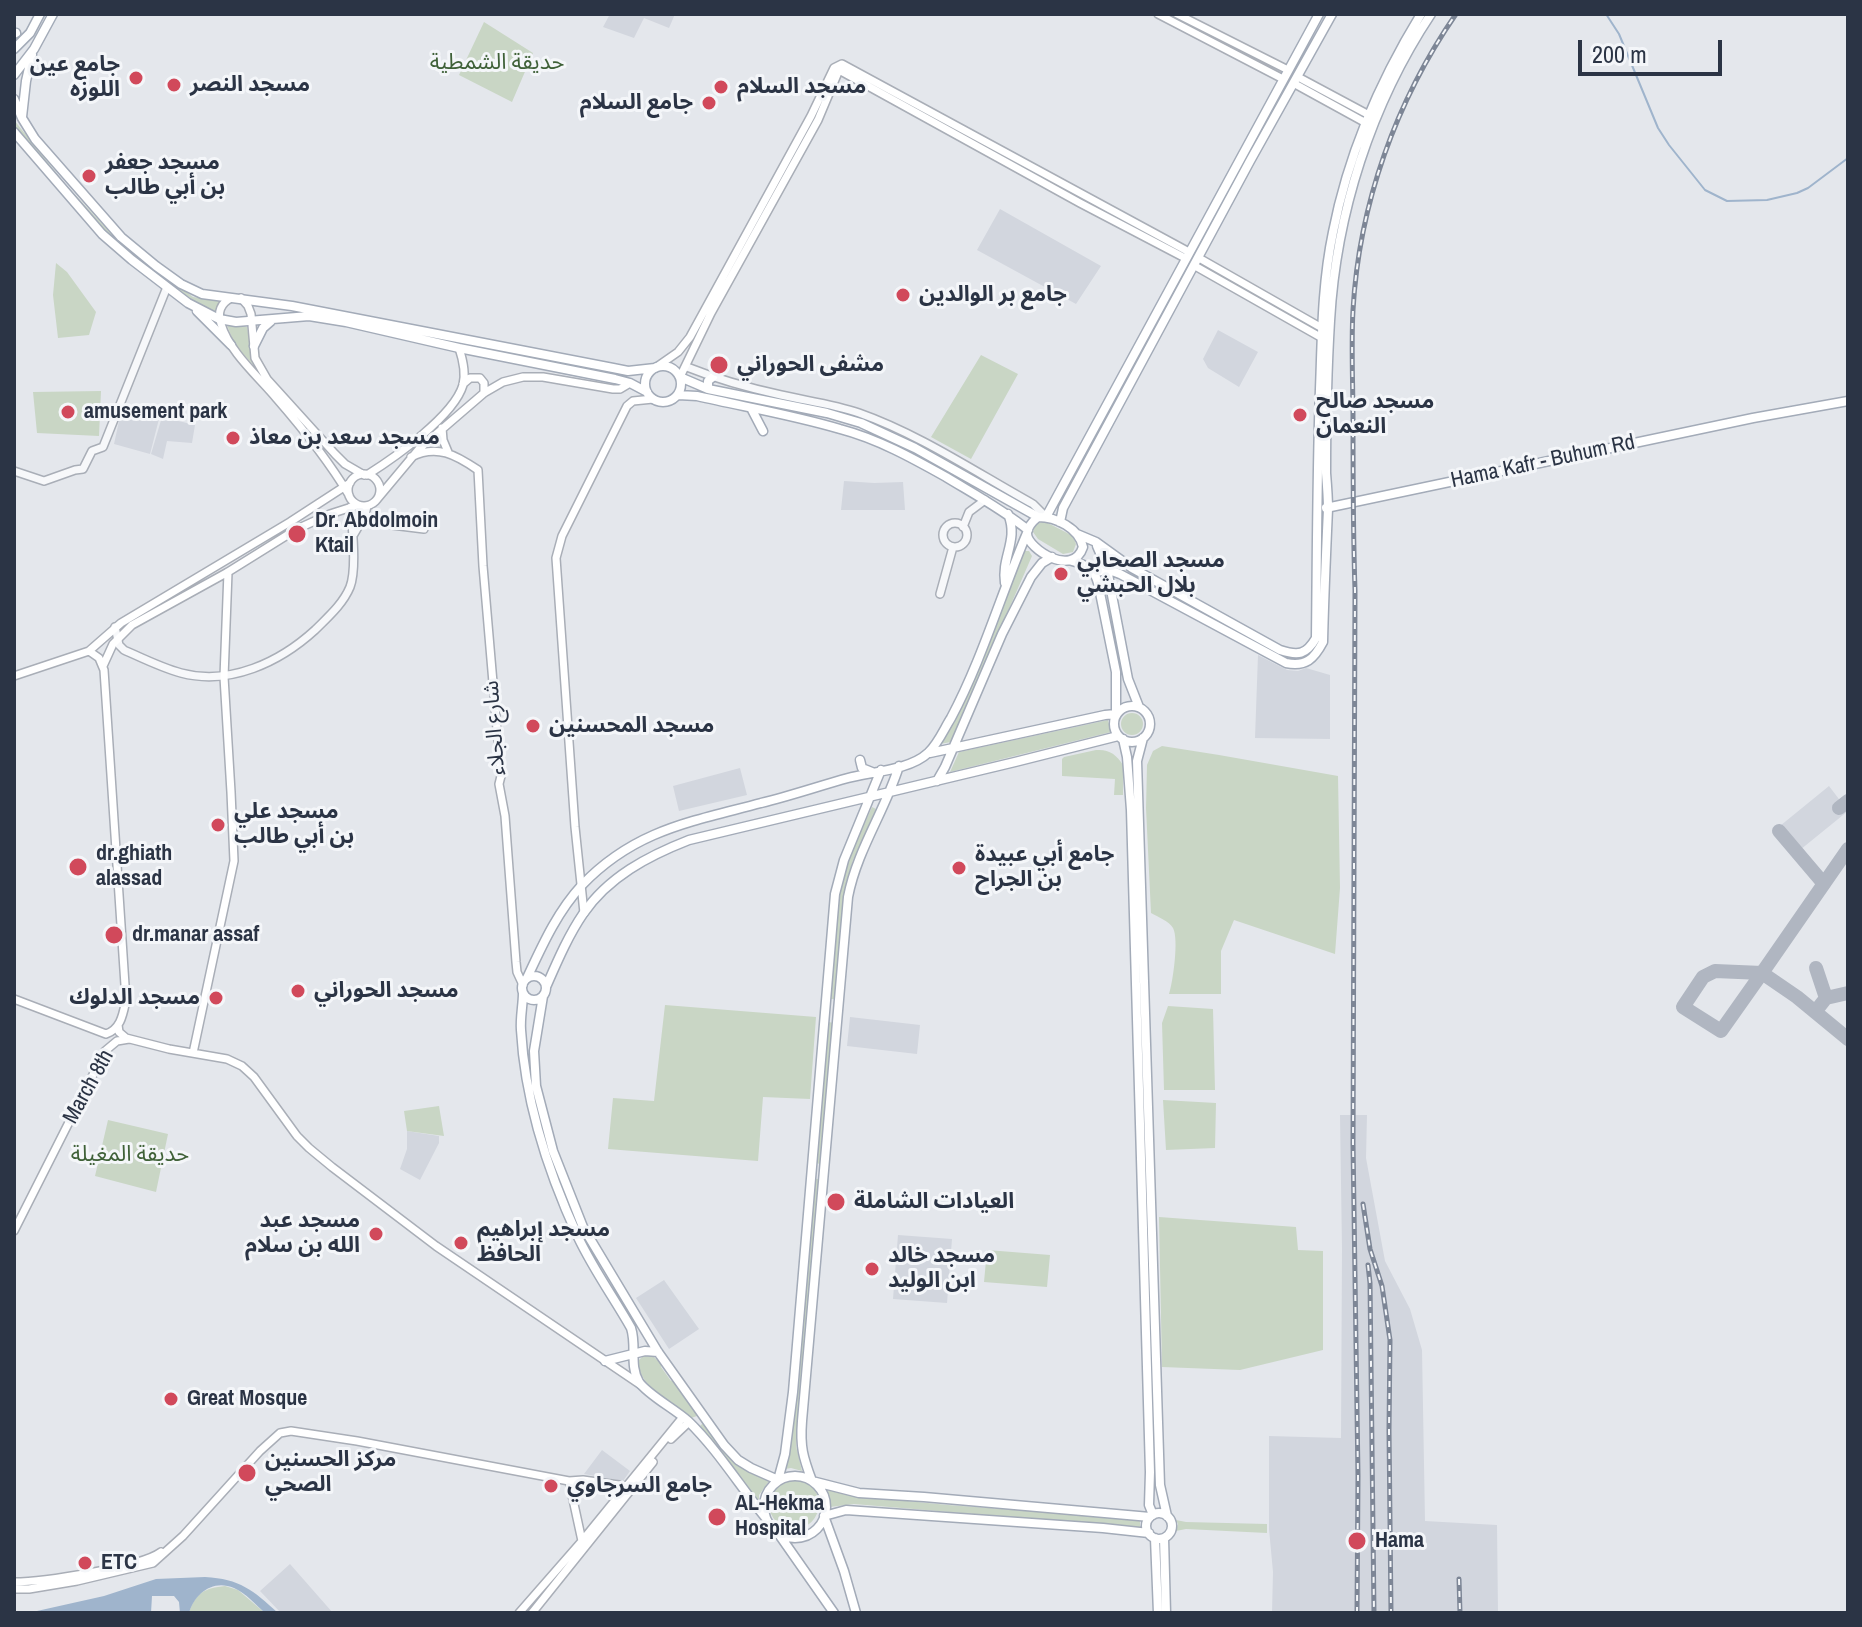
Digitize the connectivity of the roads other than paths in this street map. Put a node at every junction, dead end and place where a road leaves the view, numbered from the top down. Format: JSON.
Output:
{"nodes":[{"id":1,"x":40,"y":14,"type":"edge"},
{"id":2,"x":53,"y":14,"type":"edge"},
{"id":3,"x":1158,"y":14,"type":"edge"},
{"id":4,"x":1177,"y":14,"type":"edge"},
{"id":5,"x":1319,"y":14,"type":"edge"},
{"id":6,"x":1332,"y":14,"type":"edge"},
{"id":7,"x":1421,"y":14,"type":"edge"},
{"id":8,"x":1431,"y":14,"type":"edge"},
{"id":9,"x":14,"y":49,"type":"edge"},
{"id":10,"x":34,"y":49,"type":"junction"},
{"id":11,"x":1288,"y":70,"type":"junction"},
{"id":12,"x":14,"y":75,"type":"edge"},
{"id":13,"x":1283,"y":79,"type":"junction"},
{"id":14,"x":1296,"y":80,"type":"junction"},
{"id":15,"x":14,"y":99,"type":"edge"},
{"id":16,"x":22,"y":118,"type":"junction"},
{"id":17,"x":1367,"y":119,"type":"junction"},
{"id":18,"x":14,"y":132,"type":"edge"},
{"id":19,"x":1187,"y":255,"type":"junction"},
{"id":20,"x":1197,"y":262,"type":"junction"},
{"id":21,"x":167,"y":287,"type":"junction"},
{"id":22,"x":1328,"y":292,"type":"junction"},
{"id":23,"x":236,"y":298,"type":"junction"},
{"id":24,"x":188,"y":303,"type":"junction"},
{"id":25,"x":219,"y":319,"type":"junction"},
{"id":26,"x":273,"y":319,"type":"junction"},
{"id":27,"x":251,"y":322,"type":"junction"},
{"id":28,"x":1322,"y":333,"type":"junction"},
{"id":29,"x":231,"y":345,"type":"junction"},
{"id":30,"x":254,"y":346,"type":"junction"},
{"id":31,"x":459,"y":348,"type":"junction"},
{"id":32,"x":571,"y":350,"type":"dead end"},
{"id":33,"x":568,"y":360,"type":"junction"},
{"id":34,"x":687,"y":367,"type":"junction"},
{"id":35,"x":655,"y":368,"type":"junction"},
{"id":36,"x":680,"y":377,"type":"junction"},
{"id":37,"x":713,"y":377,"type":"junction"},
{"id":38,"x":630,"y":383,"type":"junction"},
{"id":39,"x":463,"y":384,"type":"junction"},
{"id":40,"x":708,"y":389,"type":"junction"},
{"id":41,"x":484,"y":393,"type":"junction"},
{"id":42,"x":650,"y":395,"type":"junction"},
{"id":43,"x":678,"y":395,"type":"junction"},
{"id":44,"x":1848,"y":401,"type":"edge"},
{"id":45,"x":751,"y":408,"type":"junction"},
{"id":46,"x":1324,"y":408,"type":"junction"},
{"id":47,"x":442,"y":428,"type":"junction"},
{"id":48,"x":763,"y":431,"type":"dead end"},
{"id":49,"x":448,"y":452,"type":"junction"},
{"id":50,"x":411,"y":457,"type":"junction"},
{"id":51,"x":14,"y":471,"type":"edge"},
{"id":52,"x":366,"y":475,"type":"junction"},
{"id":53,"x":348,"y":488,"type":"junction"},
{"id":54,"x":378,"y":498,"type":"junction"},
{"id":55,"x":985,"y":500,"type":"junction"},
{"id":56,"x":359,"y":506,"type":"junction"},
{"id":57,"x":1328,"y":508,"type":"junction"},
{"id":58,"x":1318,"y":509,"type":"junction"},
{"id":59,"x":1007,"y":513,"type":"junction"},
{"id":60,"x":365,"y":515,"type":"junction"},
{"id":61,"x":1042,"y":517,"type":"junction"},
{"id":62,"x":1060,"y":522,"type":"junction"},
{"id":63,"x":963,"y":527,"type":"junction"},
{"id":64,"x":424,"y":529,"type":"dead end"},
{"id":65,"x":1027,"y":532,"type":"junction"},
{"id":66,"x":1077,"y":534,"type":"junction"},
{"id":67,"x":353,"y":536,"type":"junction"},
{"id":68,"x":1096,"y":542,"type":"junction"},
{"id":69,"x":953,"y":547,"type":"junction"},
{"id":70,"x":1052,"y":557,"type":"junction"},
{"id":71,"x":1072,"y":561,"type":"junction"},
{"id":72,"x":1107,"y":569,"type":"junction"},
{"id":73,"x":228,"y":572,"type":"junction"},
{"id":74,"x":1095,"y":573,"type":"junction"},
{"id":75,"x":1005,"y":584,"type":"junction"},
{"id":76,"x":940,"y":594,"type":"dead end"},
{"id":77,"x":115,"y":627,"type":"junction"},
{"id":78,"x":117,"y":638,"type":"junction"},
{"id":79,"x":89,"y":651,"type":"junction"},
{"id":80,"x":103,"y":666,"type":"junction"},
{"id":81,"x":14,"y":676,"type":"edge"},
{"id":82,"x":224,"y":677,"type":"junction"},
{"id":83,"x":1139,"y":707,"type":"junction"},
{"id":84,"x":1116,"y":714,"type":"junction"},
{"id":85,"x":1120,"y":738,"type":"junction"},
{"id":86,"x":1143,"y":738,"type":"junction"},
{"id":87,"x":953,"y":748,"type":"junction"},
{"id":88,"x":929,"y":753,"type":"junction"},
{"id":89,"x":860,"y":760,"type":"dead end"},
{"id":90,"x":899,"y":766,"type":"junction"},
{"id":91,"x":877,"y":772,"type":"junction"},
{"id":92,"x":937,"y":781,"type":"junction"},
{"id":93,"x":889,"y":792,"type":"junction"},
{"id":94,"x":869,"y":796,"type":"junction"},
{"id":95,"x":774,"y":800,"type":"junction"},
{"id":96,"x":777,"y":818,"type":"junction"},
{"id":97,"x":581,"y":886,"type":"junction"},
{"id":98,"x":584,"y":913,"type":"junction"},
{"id":99,"x":524,"y":985,"type":"junction"},
{"id":100,"x":544,"y":991,"type":"junction"},
{"id":101,"x":14,"y":999,"type":"edge"},
{"id":102,"x":118,"y":1025,"type":"junction"},
{"id":103,"x":101,"y":1033,"type":"junction"},
{"id":104,"x":129,"y":1039,"type":"junction"},
{"id":105,"x":105,"y":1051,"type":"junction"},
{"id":106,"x":193,"y":1053,"type":"junction"},
{"id":107,"x":812,"y":1171,"type":"junction"},
{"id":108,"x":824,"y":1172,"type":"junction"},
{"id":109,"x":14,"y":1231,"type":"edge"},
{"id":110,"x":658,"y":1352,"type":"junction"},
{"id":111,"x":633,"y":1355,"type":"junction"},
{"id":112,"x":605,"y":1361,"type":"junction"},
{"id":113,"x":641,"y":1385,"type":"junction"},
{"id":114,"x":686,"y":1419,"type":"junction"},
{"id":115,"x":232,"y":1469,"type":"dead end"},
{"id":116,"x":778,"y":1480,"type":"junction"},
{"id":117,"x":569,"y":1481,"type":"junction"},
{"id":118,"x":812,"y":1481,"type":"junction"},
{"id":119,"x":626,"y":1486,"type":"junction"},
{"id":120,"x":1149,"y":1505,"type":"junction"},
{"id":121,"x":1135,"y":1515,"type":"junction"},
{"id":122,"x":824,"y":1516,"type":"junction"},
{"id":123,"x":1152,"y":1516,"type":"junction"},
{"id":124,"x":1167,"y":1516,"type":"junction"},
{"id":125,"x":765,"y":1517,"type":"junction"},
{"id":126,"x":778,"y":1533,"type":"junction"},
{"id":127,"x":1156,"y":1536,"type":"junction"},
{"id":128,"x":582,"y":1541,"type":"junction"},
{"id":129,"x":14,"y":1582,"type":"edge"},
{"id":130,"x":14,"y":1589,"type":"edge"},
{"id":131,"x":519,"y":1613,"type":"edge"},
{"id":132,"x":532,"y":1613,"type":"edge"},
{"id":133,"x":834,"y":1613,"type":"edge"},
{"id":134,"x":856,"y":1613,"type":"edge"},
{"id":135,"x":1158,"y":1613,"type":"edge"},
{"id":136,"x":1166,"y":1613,"type":"edge"}],
"edges":[{"from":1,"to":9,"type":"main road"},
{"from":2,"to":10,"type":"main road"},
{"from":3,"to":13,"type":"main road"},
{"from":4,"to":11,"type":"main road"},
{"from":5,"to":11,"type":"main road"},
{"from":6,"to":14,"type":"main road"},
{"from":7,"to":17,"type":"main road"},
{"from":8,"to":22,"type":"main road"},
{"from":10,"to":12,"type":"main road"},
{"from":10,"to":16,"type":"main road"},
{"from":11,"to":13,"type":"main road"},
{"from":13,"to":19,"type":"main road"},
{"from":14,"to":17,"type":"main road"},
{"from":14,"to":20,"type":"main road"},
{"from":15,"to":16,"type":"main road"},
{"from":16,"to":23,"type":"main road"},
{"from":17,"to":22,"type":"main road"},
{"from":18,"to":21,"type":"main road"},
{"from":19,"to":34,"type":"main road"},
{"from":19,"to":35,"type":"main road"},
{"from":19,"to":61,"type":"main road"},
{"from":20,"to":28,"type":"main road"},
{"from":20,"to":62,"type":"main road"},
{"from":21,"to":24,"type":"main road"},
{"from":21,"to":51,"type":"street"},
{"from":22,"to":28,"type":"main road"},
{"from":22,"to":46,"type":"main road"},
{"from":23,"to":25,"type":"main road"},
{"from":23,"to":27,"type":"main road"},
{"from":23,"to":33,"type":"main road"},
{"from":24,"to":25,"type":"main road"},
{"from":24,"to":29,"type":"main road"},
{"from":25,"to":27,"type":"main road"},
{"from":25,"to":29,"type":"main road"},
{"from":26,"to":27,"type":"main road"},
{"from":26,"to":30,"type":"main road"},
{"from":26,"to":31,"type":"main road"},
{"from":27,"to":30,"type":"main road"},
{"from":28,"to":46,"type":"main road"},
{"from":29,"to":53,"type":"main road"},
{"from":30,"to":52,"type":"main road"},
{"from":31,"to":38,"type":"main road"},
{"from":31,"to":39,"type":"main road"},
{"from":32,"to":33,"type":"main road"},
{"from":33,"to":35,"type":"main road"},
{"from":34,"to":36,"type":"main road"},
{"from":34,"to":37,"type":"street"},
{"from":35,"to":36,"type":"main road"},
{"from":35,"to":42,"type":"main road"},
{"from":36,"to":40,"type":"main road"},
{"from":36,"to":43,"type":"main road"},
{"from":37,"to":40,"type":"main road"},
{"from":37,"to":61,"type":"street"},
{"from":38,"to":41,"type":"main road"},
{"from":38,"to":42,"type":"main road"},
{"from":39,"to":41,"type":"main road"},
{"from":39,"to":52,"type":"main road"},
{"from":40,"to":61,"type":"main road"},
{"from":41,"to":47,"type":"main road"},
{"from":42,"to":43,"type":"main road"},
{"from":42,"to":97,"type":"main road"},
{"from":43,"to":45,"type":"main road"},
{"from":44,"to":57,"type":"main road","name":"Hama Kafr - Buhum Rd"},
{"from":45,"to":48,"type":"main road"},
{"from":45,"to":55,"type":"main road"},
{"from":46,"to":57,"type":"main road"},
{"from":46,"to":58,"type":"main road"},
{"from":47,"to":49,"type":"main road"},
{"from":47,"to":50,"type":"main road"},
{"from":49,"to":50,"type":"main road"},
{"from":49,"to":99,"type":"main road","name":"شارع الجلاء"},
{"from":50,"to":54,"type":"main road"},
{"from":52,"to":53,"type":"main road"},
{"from":52,"to":54,"type":"main road"},
{"from":53,"to":56,"type":"main road"},
{"from":53,"to":77,"type":"main road"},
{"from":54,"to":56,"type":"main road"},
{"from":55,"to":59,"type":"main road"},
{"from":55,"to":63,"type":"street"},
{"from":56,"to":60,"type":"street"},
{"from":56,"to":67,"type":"street"},
{"from":56,"to":73,"type":"main road"},
{"from":57,"to":58,"type":"main road","name":"Hama Kafr - Buhum Rd"},
{"from":57,"to":72,"type":"main road"},
{"from":58,"to":68,"type":"main road"},
{"from":59,"to":65,"type":"main road"},
{"from":59,"to":75,"type":"main road"},
{"from":60,"to":64,"type":"street"},
{"from":60,"to":67,"type":"street"},
{"from":61,"to":62,"type":"main road"},
{"from":61,"to":65,"type":"main road"},
{"from":62,"to":66,"type":"main road"},
{"from":63,"to":69,"type":"street"},
{"from":63,"to":69,"type":"street"},
{"from":65,"to":70,"type":"main road"},
{"from":65,"to":75,"type":"main road"},
{"from":66,"to":68,"type":"main road"},
{"from":66,"to":71,"type":"main road"},
{"from":67,"to":82,"type":"street"},
{"from":68,"to":72,"type":"main road"},
{"from":69,"to":76,"type":"street"},
{"from":70,"to":71,"type":"main road"},
{"from":70,"to":87,"type":"main road"},
{"from":71,"to":74,"type":"main road"},
{"from":72,"to":74,"type":"main road"},
{"from":72,"to":83,"type":"main road"},
{"from":73,"to":78,"type":"main road"},
{"from":73,"to":82,"type":"main road"},
{"from":74,"to":84,"type":"main road"},
{"from":75,"to":88,"type":"main road"},
{"from":77,"to":78,"type":"street"},
{"from":77,"to":79,"type":"main road"},
{"from":78,"to":80,"type":"main road"},
{"from":78,"to":82,"type":"street"},
{"from":79,"to":80,"type":"main road"},
{"from":79,"to":81,"type":"main road"},
{"from":80,"to":102,"type":"main road"},
{"from":82,"to":106,"type":"main road"},
{"from":83,"to":84,"type":"main road"},
{"from":83,"to":86,"type":"main road"},
{"from":84,"to":85,"type":"main road"},
{"from":84,"to":87,"type":"main road"},
{"from":85,"to":86,"type":"main road"},
{"from":85,"to":92,"type":"main road"},
{"from":85,"to":120,"type":"main road"},
{"from":86,"to":124,"type":"main road"},
{"from":87,"to":88,"type":"main road"},
{"from":87,"to":92,"type":"main road"},
{"from":88,"to":90,"type":"main road"},
{"from":89,"to":91,"type":"main road"},
{"from":90,"to":91,"type":"main road"},
{"from":90,"to":93,"type":"main road"},
{"from":91,"to":94,"type":"main road"},
{"from":91,"to":95,"type":"main road"},
{"from":92,"to":93,"type":"main road"},
{"from":93,"to":94,"type":"main road"},
{"from":93,"to":108,"type":"main road"},
{"from":94,"to":96,"type":"main road"},
{"from":94,"to":107,"type":"main road"},
{"from":95,"to":96,"type":"main road"},
{"from":95,"to":97,"type":"main road"},
{"from":96,"to":98,"type":"main road"},
{"from":97,"to":98,"type":"main road"},
{"from":97,"to":99,"type":"main road"},
{"from":98,"to":100,"type":"main road"},
{"from":99,"to":100,"type":"main road"},
{"from":99,"to":100,"type":"main road"},
{"from":99,"to":111,"type":"main road"},
{"from":100,"to":110,"type":"main road"},
{"from":101,"to":103,"type":"main road"},
{"from":102,"to":103,"type":"main road"},
{"from":102,"to":104,"type":"main road"},
{"from":103,"to":105,"type":"main road"},
{"from":104,"to":105,"type":"main road","name":"March 8th"},
{"from":104,"to":106,"type":"main road"},
{"from":105,"to":109,"type":"main road","name":"March 8th"},
{"from":106,"to":112,"type":"main road"},
{"from":107,"to":108,"type":"main road"},
{"from":107,"to":116,"type":"main road"},
{"from":108,"to":118,"type":"main road"},
{"from":110,"to":111,"type":"main road"},
{"from":110,"to":116,"type":"main road"},
{"from":111,"to":112,"type":"main road"},
{"from":111,"to":113,"type":"main road"},
{"from":112,"to":113,"type":"main road"},
{"from":113,"to":114,"type":"main road"},
{"from":114,"to":119,"type":"main road"},
{"from":114,"to":125,"type":"main road"},
{"from":114,"to":132,"type":"main road"},
{"from":115,"to":129,"type":"main road"},
{"from":116,"to":118,"type":"main road"},
{"from":116,"to":125,"type":"main road"},
{"from":117,"to":119,"type":"main road"},
{"from":117,"to":128,"type":"main road"},
{"from":117,"to":130,"type":"main road"},
{"from":118,"to":121,"type":"main road"},
{"from":118,"to":122,"type":"main road"},
{"from":119,"to":128,"type":"main road"},
{"from":120,"to":121,"type":"main road"},
{"from":120,"to":123,"type":"main road"},
{"from":121,"to":123,"type":"main road"},
{"from":122,"to":126,"type":"main road"},
{"from":122,"to":127,"type":"main road"},
{"from":122,"to":134,"type":"main road"},
{"from":123,"to":124,"type":"main road"},
{"from":123,"to":127,"type":"main road"},
{"from":124,"to":127,"type":"main road"},
{"from":125,"to":126,"type":"main road"},
{"from":126,"to":133,"type":"main road"},
{"from":127,"to":135,"type":"main road"},
{"from":127,"to":136,"type":"main road"},
{"from":128,"to":131,"type":"main road"}]}
